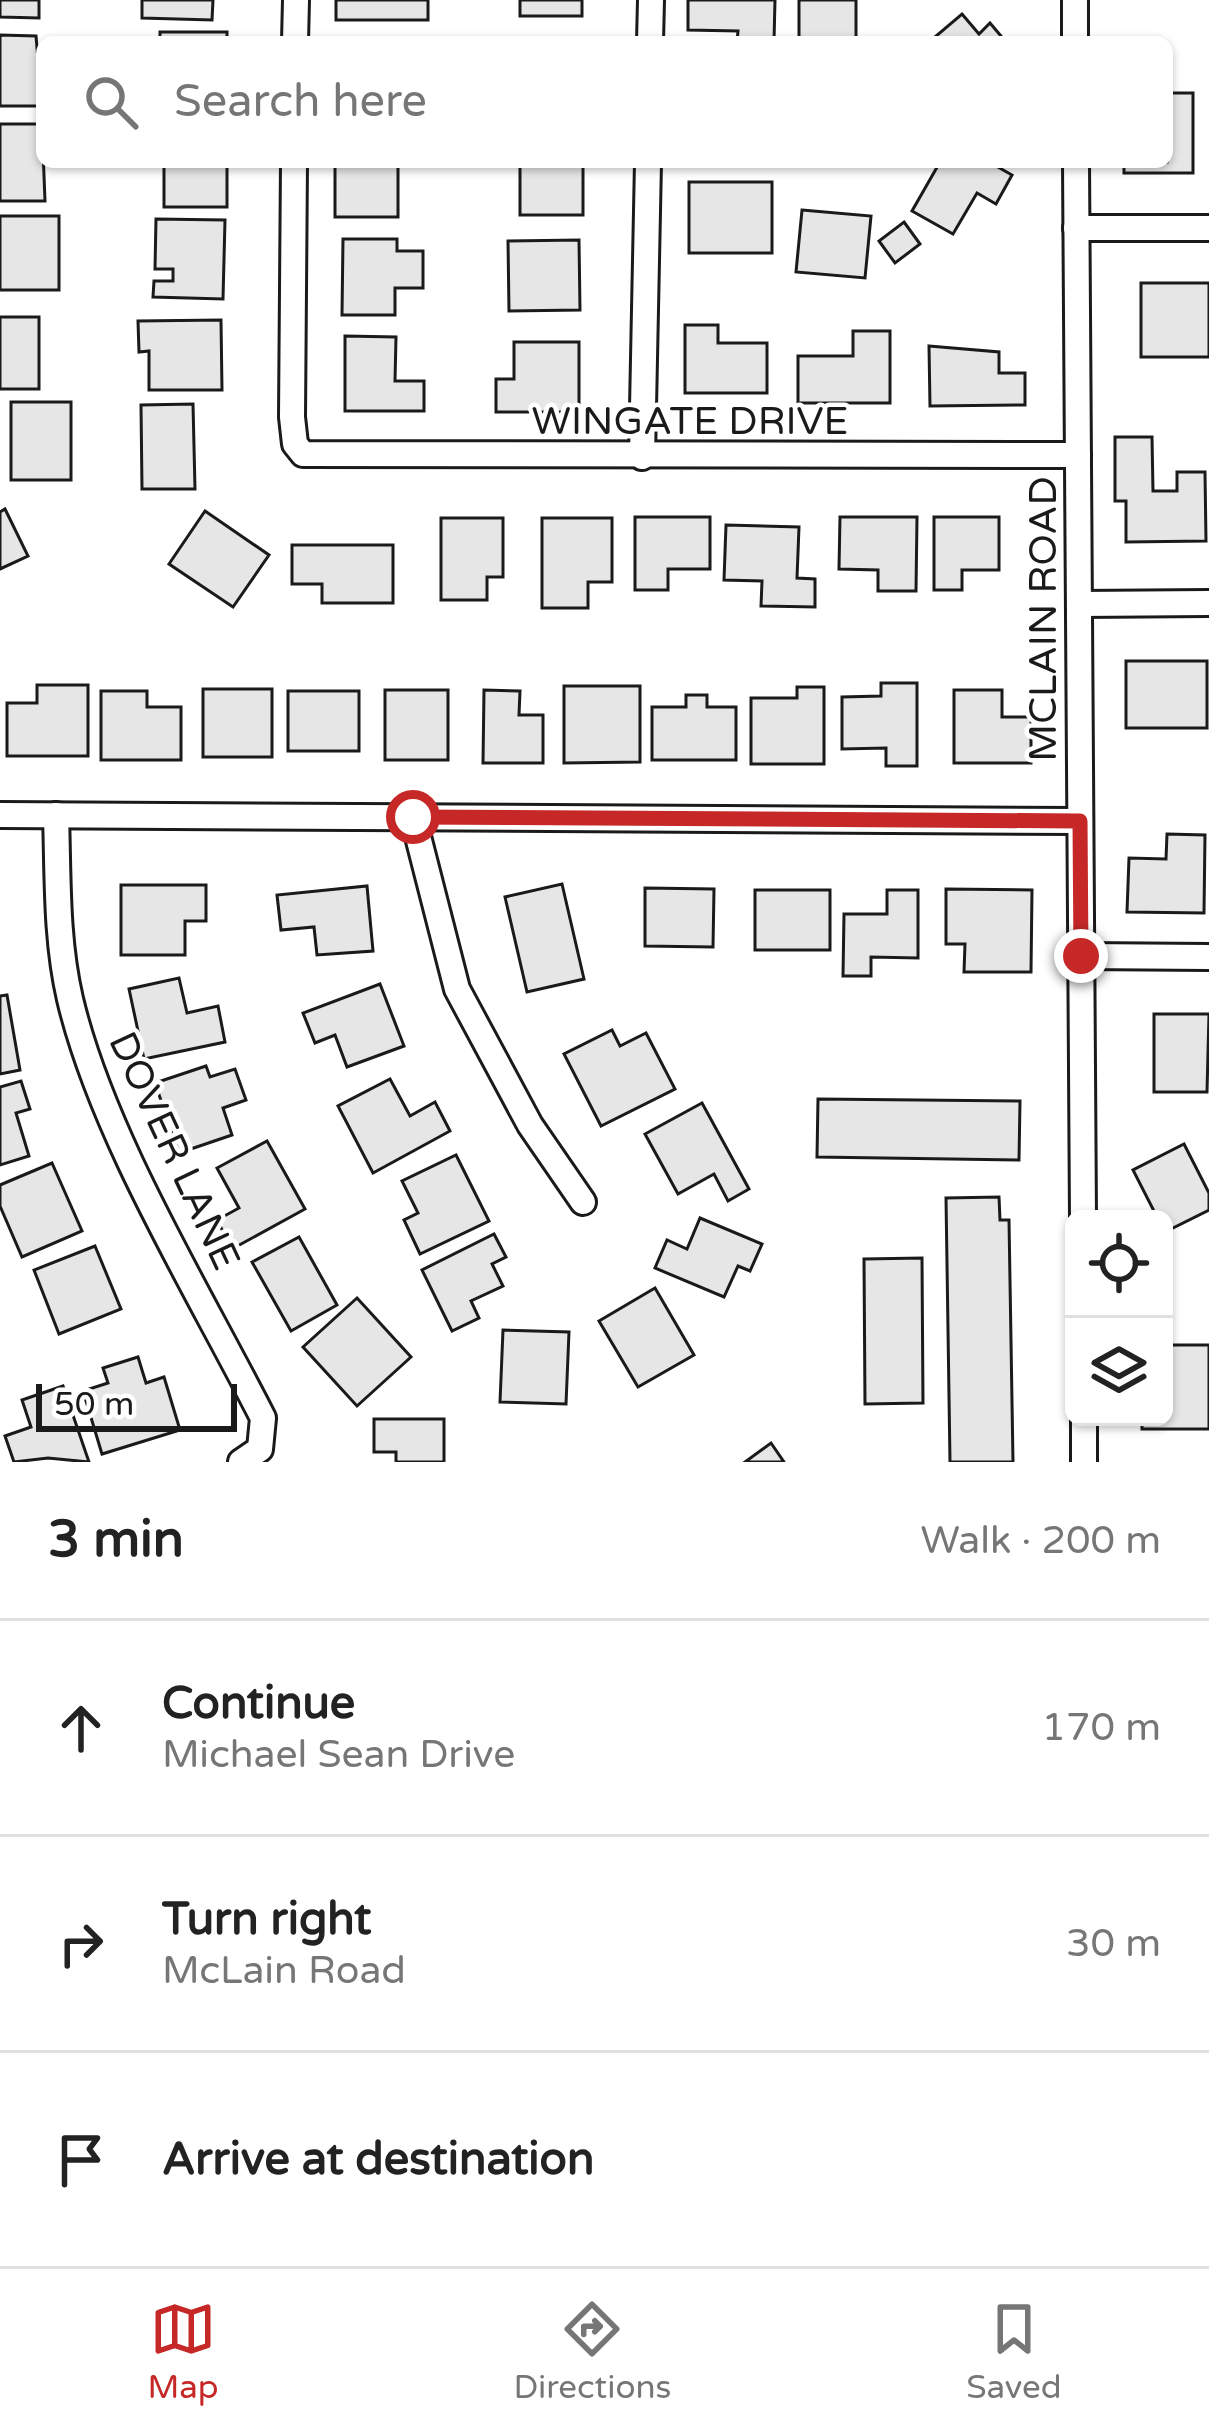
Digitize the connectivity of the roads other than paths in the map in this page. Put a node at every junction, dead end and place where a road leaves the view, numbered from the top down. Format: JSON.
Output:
{"nodes":[{"id":1,"x":296,"y":0,"type":"edge"},
{"id":2,"x":651,"y":0,"type":"edge"},
{"id":3,"x":1075,"y":0,"type":"edge"},
{"id":4,"x":296,"y":36,"type":"edge"},
{"id":5,"x":650,"y":36,"type":"edge"},
{"id":6,"x":1075,"y":36,"type":"edge"},
{"id":7,"x":295,"y":168,"type":"edge"},
{"id":8,"x":648,"y":168,"type":"edge"},
{"id":9,"x":1076,"y":168,"type":"edge"},
{"id":10,"x":1076,"y":227,"type":"junction"},
{"id":11,"x":1209,"y":228,"type":"edge"},
{"id":12,"x":1078,"y":455,"type":"junction"},
{"id":13,"x":642,"y":457,"type":"junction"},
{"id":14,"x":1209,"y":603,"type":"edge"},
{"id":15,"x":1079,"y":604,"type":"junction"},
{"id":16,"x":0,"y":814,"type":"edge"},
{"id":17,"x":56,"y":815,"type":"junction"},
{"id":18,"x":413,"y":817,"type":"junction"},
{"id":19,"x":1080,"y":821,"type":"junction"},
{"id":20,"x":1081,"y":956,"type":"junction"},
{"id":21,"x":1209,"y":957,"type":"edge"},
{"id":22,"x":583,"y":1202,"type":"dead end"},
{"id":23,"x":1083,"y":1210,"type":"edge"},
{"id":24,"x":1084,"y":1426,"type":"edge"},
{"id":25,"x":241,"y":1462,"type":"edge"},
{"id":26,"x":1084,"y":1462,"type":"edge"}],
"edges":[{"from":1,"to":4,"type":"street"},
{"from":2,"to":5,"type":"street"},
{"from":3,"to":6,"type":"street"},
{"from":7,"to":13,"type":"street","name":"WINGATE DRIVE"},
{"from":8,"to":13,"type":"street"},
{"from":9,"to":10,"type":"street","name":"MCLAIN ROAD"},
{"from":10,"to":11,"type":"street"},
{"from":10,"to":12,"type":"street","name":"MCLAIN ROAD"},
{"from":12,"to":13,"type":"street","name":"WINGATE DRIVE"},
{"from":12,"to":15,"type":"street","name":"MCLAIN ROAD"},
{"from":14,"to":15,"type":"street"},
{"from":15,"to":19,"type":"street","name":"MCLAIN ROAD"},
{"from":16,"to":17,"type":"street"},
{"from":17,"to":18,"type":"street"},
{"from":17,"to":25,"type":"street","name":"DOVER LANE"},
{"from":18,"to":19,"type":"street"},
{"from":18,"to":22,"type":"street"},
{"from":19,"to":20,"type":"street","name":"MCLAIN ROAD"},
{"from":20,"to":21,"type":"street"},
{"from":20,"to":23,"type":"street","name":"MCLAIN ROAD"},
{"from":24,"to":26,"type":"street"}]}
